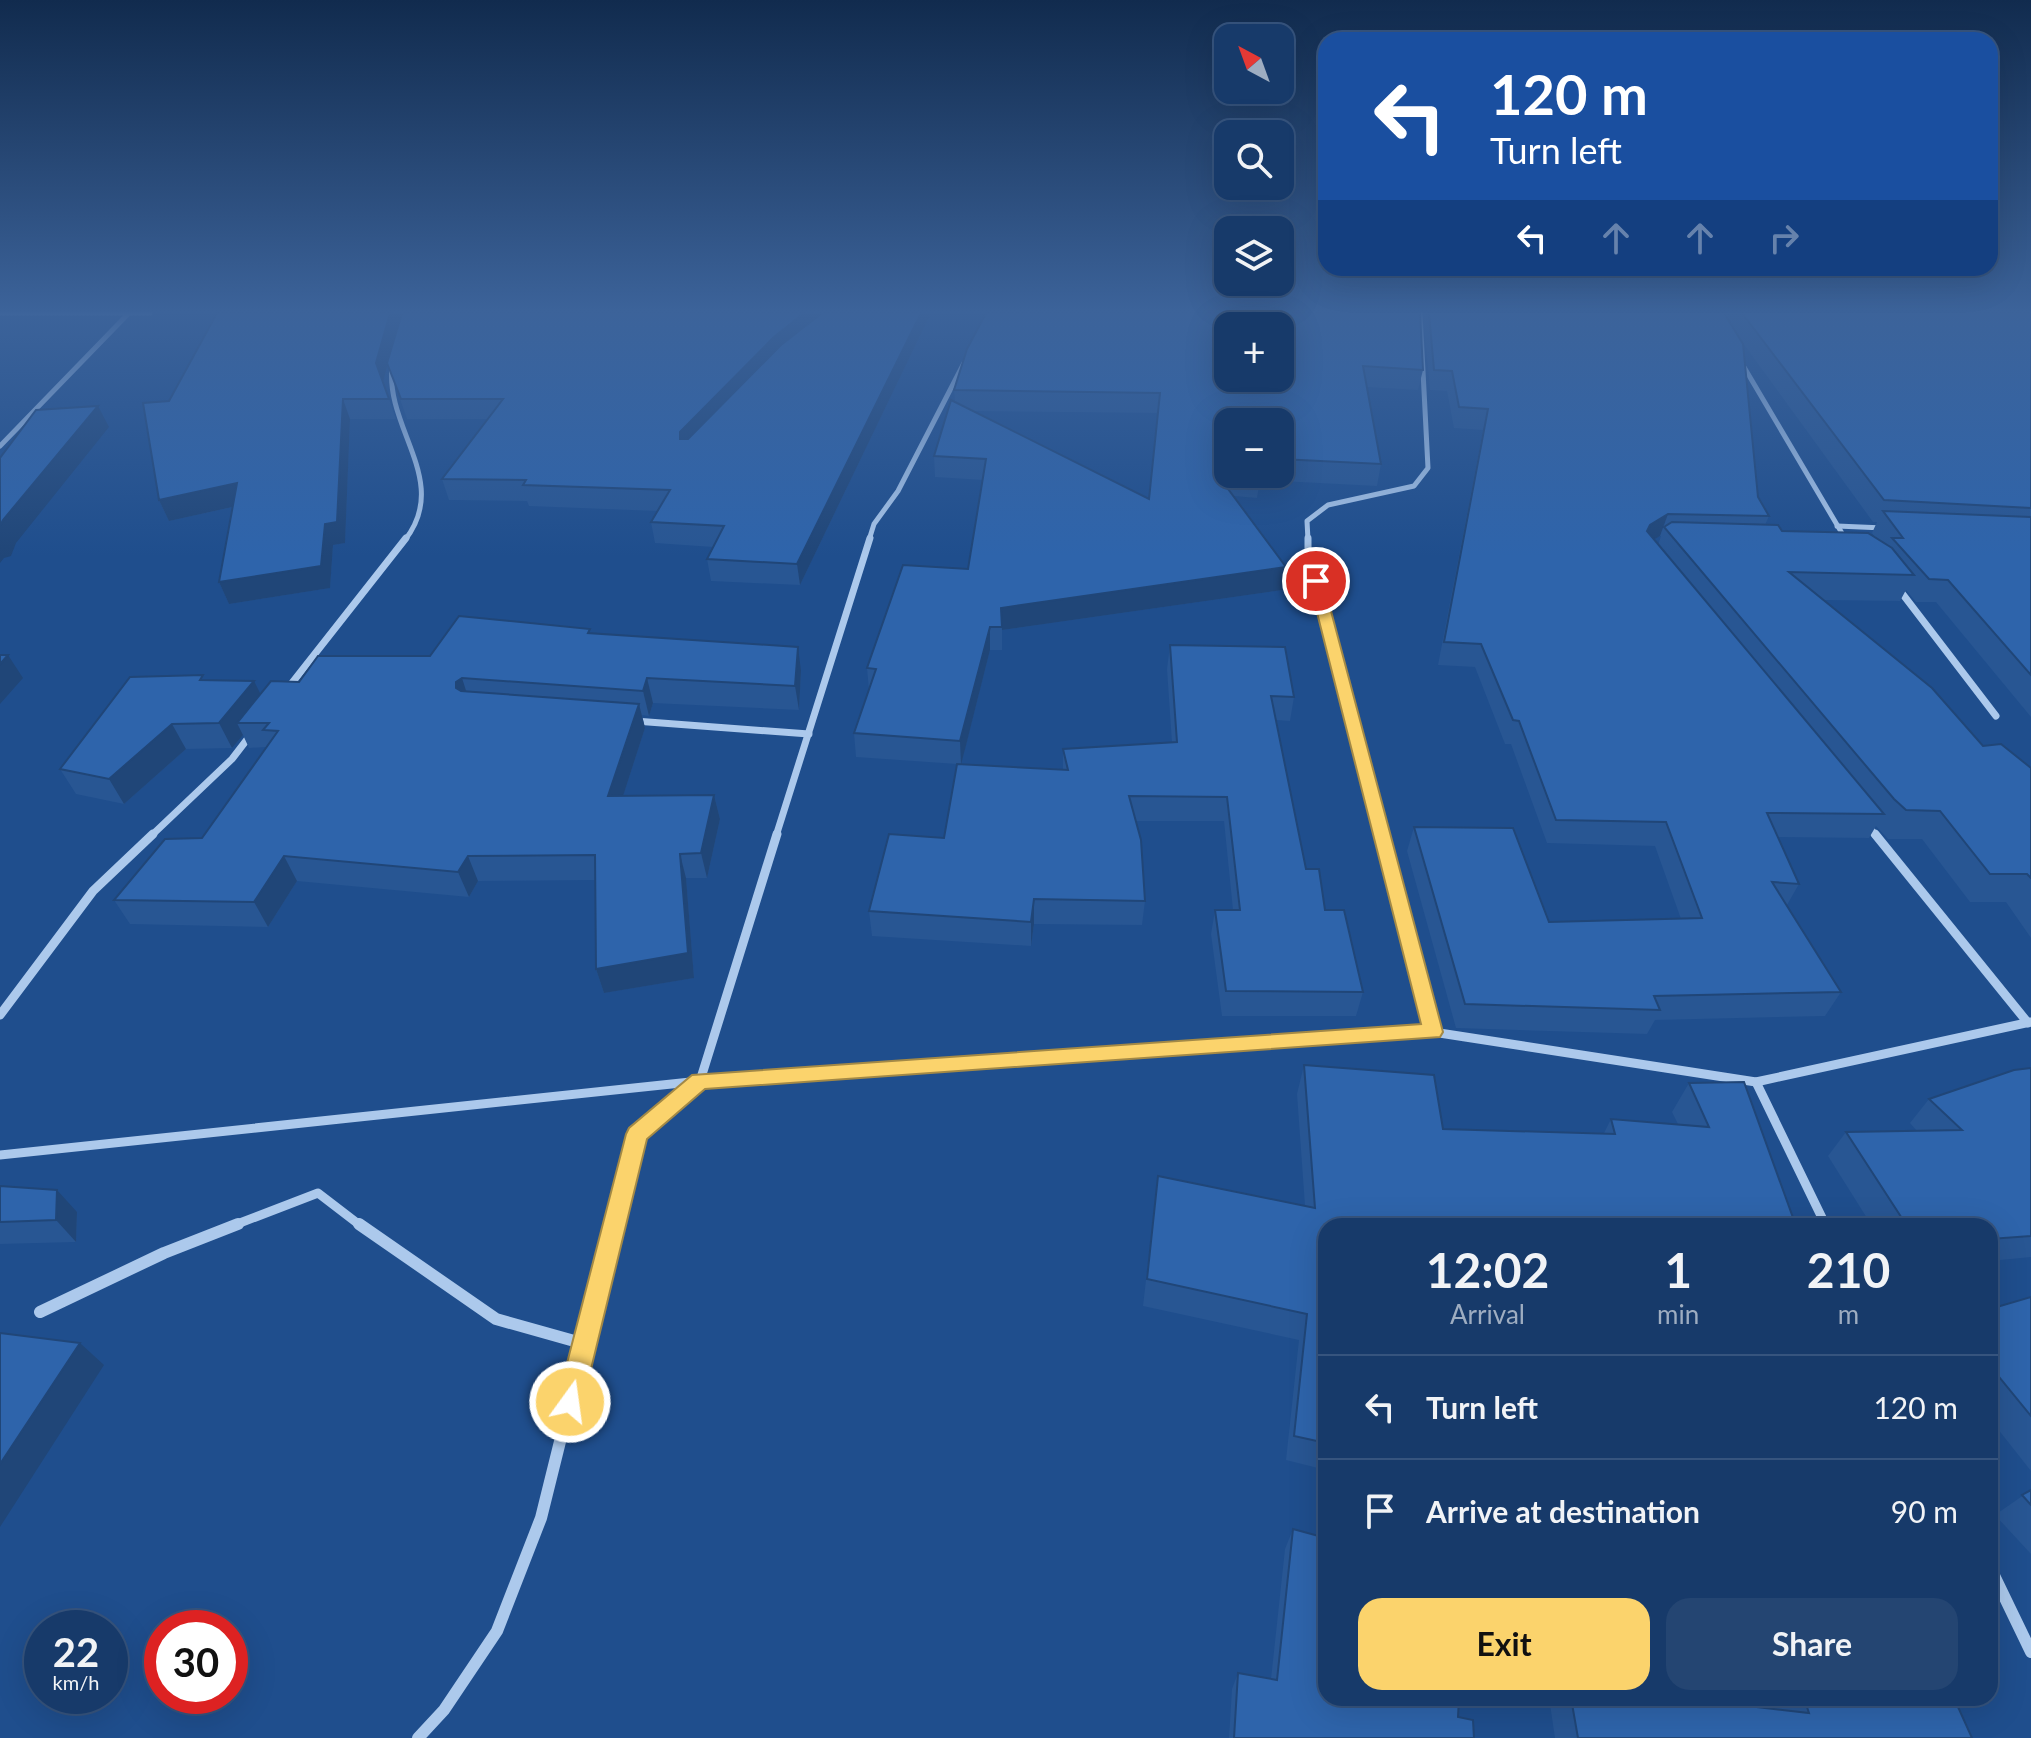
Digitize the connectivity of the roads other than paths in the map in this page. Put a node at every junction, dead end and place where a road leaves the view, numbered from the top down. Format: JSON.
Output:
{"nodes":[{"id":1,"x":50,"y":394,"type":"edge"},
{"id":2,"x":392,"y":394,"type":"edge"},
{"id":3,"x":948,"y":394,"type":"edge"},
{"id":4,"x":1424,"y":394,"type":"edge"},
{"id":5,"x":1760,"y":394,"type":"edge"},
{"id":6,"x":0,"y":446,"type":"edge"},
{"id":7,"x":1837,"y":526,"type":"junction"},
{"id":8,"x":1901,"y":529,"type":"edge"},
{"id":9,"x":1844,"y":548,"type":"edge"},
{"id":10,"x":1893,"y":582,"type":"edge"},
{"id":11,"x":281,"y":696,"type":"edge"},
{"id":12,"x":1996,"y":716,"type":"dead end"},
{"id":13,"x":624,"y":720,"type":"edge"},
{"id":14,"x":261,"y":721,"type":"edge"},
{"id":15,"x":809,"y":734,"type":"junction"},
{"id":16,"x":1857,"y":812,"type":"edge"},
{"id":17,"x":0,"y":1015,"type":"edge"},
{"id":18,"x":2030,"y":1022,"type":"edge"},
{"id":19,"x":1433,"y":1032,"type":"junction"},
{"id":20,"x":700,"y":1081,"type":"junction"},
{"id":21,"x":1756,"y":1082,"type":"junction"},
{"id":22,"x":0,"y":1155,"type":"edge"},
{"id":23,"x":1822,"y":1218,"type":"edge"},
{"id":24,"x":40,"y":1312,"type":"dead end"},
{"id":25,"x":585,"y":1344,"type":"junction"},
{"id":26,"x":1998,"y":1584,"type":"edge"},
{"id":27,"x":2031,"y":1652,"type":"edge"},
{"id":28,"x":418,"y":1738,"type":"edge"}],
"edges":[{"from":1,"to":6,"type":"street"},
{"from":2,"to":11,"type":"street"},
{"from":3,"to":15,"type":"street"},
{"from":4,"to":19,"type":"street"},
{"from":5,"to":7,"type":"street"},
{"from":7,"to":8,"type":"street"},
{"from":7,"to":9,"type":"street"},
{"from":10,"to":12,"type":"street"},
{"from":13,"to":15,"type":"street"},
{"from":14,"to":17,"type":"street"},
{"from":15,"to":20,"type":"street"},
{"from":16,"to":18,"type":"street"},
{"from":18,"to":21,"type":"street"},
{"from":19,"to":20,"type":"street"},
{"from":19,"to":21,"type":"street"},
{"from":20,"to":22,"type":"street"},
{"from":20,"to":25,"type":"street"},
{"from":21,"to":23,"type":"street"},
{"from":24,"to":25,"type":"street"},
{"from":25,"to":28,"type":"street"},
{"from":26,"to":27,"type":"street"}]}
